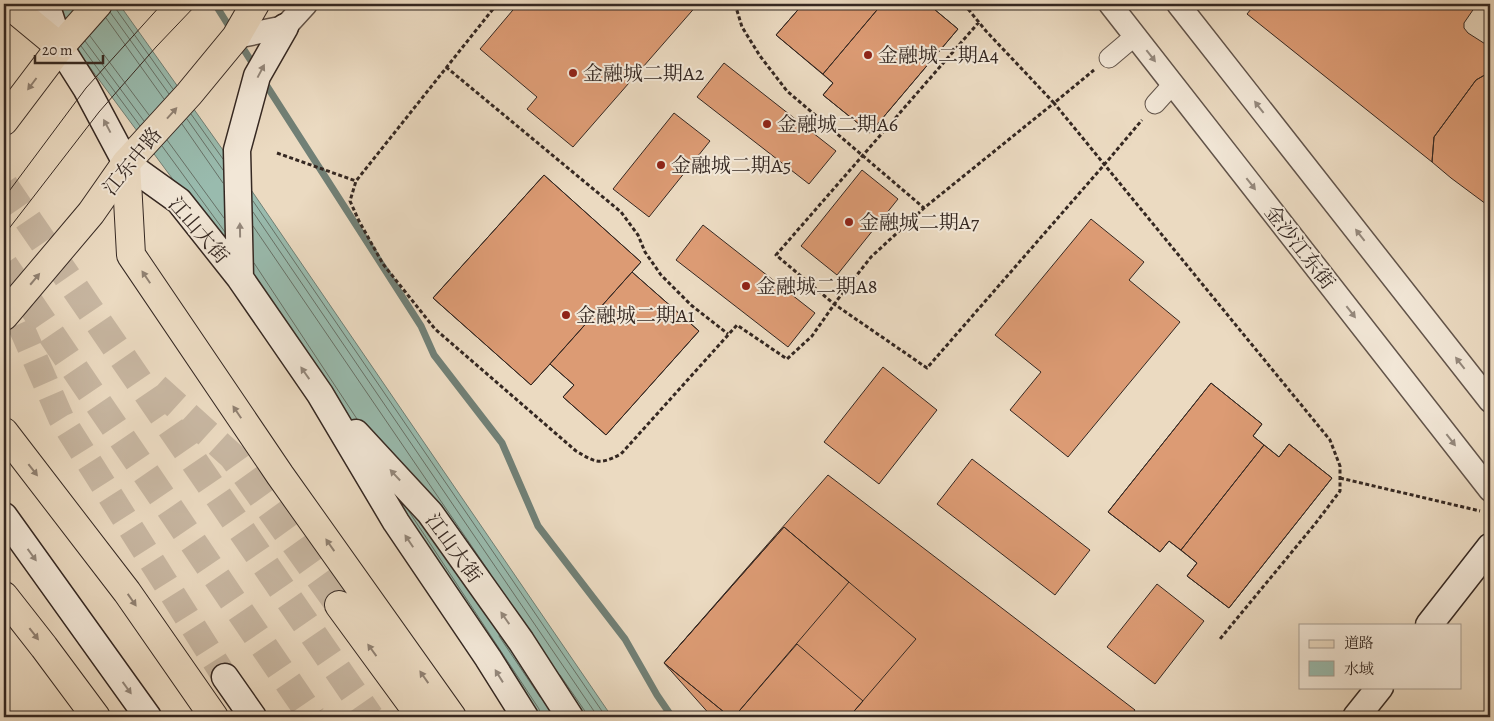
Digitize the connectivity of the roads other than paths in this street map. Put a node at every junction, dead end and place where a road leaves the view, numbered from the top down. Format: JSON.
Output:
{"nodes":[{"id":1,"x":8,"y":4,"type":"edge"},
{"id":2,"x":46,"y":4,"type":"edge"},
{"id":3,"x":98,"y":4,"type":"edge"},
{"id":4,"x":255,"y":4,"type":"edge"},
{"id":5,"x":306,"y":4,"type":"edge"},
{"id":6,"x":1110,"y":4,"type":"edge"},
{"id":7,"x":1178,"y":4,"type":"edge"},
{"id":8,"x":285,"y":27,"type":"junction"},
{"id":9,"x":1135,"y":36,"type":"junction"},
{"id":10,"x":236,"y":37,"type":"junction"},
{"id":11,"x":60,"y":47,"type":"junction"},
{"id":12,"x":1109,"y":58,"type":"road end"},
{"id":13,"x":1173,"y":84,"type":"junction"},
{"id":14,"x":1155,"y":104,"type":"road end"},
{"id":15,"x":4,"y":121,"type":"edge"},
{"id":16,"x":126,"y":163,"type":"junction"},
{"id":17,"x":240,"y":278,"type":"junction"},
{"id":18,"x":4,"y":316,"type":"edge"},
{"id":19,"x":320,"y":394,"type":"junction"},
{"id":20,"x":1490,"y":401,"type":"edge"},
{"id":21,"x":4,"y":432,"type":"edge"},
{"id":22,"x":1490,"y":490,"type":"edge"},
{"id":23,"x":4,"y":516,"type":"edge"},
{"id":24,"x":1490,"y":547,"type":"edge"},
{"id":25,"x":4,"y":596,"type":"edge"},
{"id":26,"x":340,"y":605,"type":"tunnel mouth"},
{"id":27,"x":1430,"y":624,"type":"edge"},
{"id":28,"x":225,"y":677,"type":"tunnel mouth"},
{"id":29,"x":1379,"y":688,"type":"edge"},
{"id":30,"x":96,"y":717,"type":"edge"},
{"id":31,"x":148,"y":717,"type":"edge"},
{"id":32,"x":214,"y":717,"type":"edge"},
{"id":33,"x":253,"y":717,"type":"edge"},
{"id":34,"x":422,"y":717,"type":"edge"},
{"id":35,"x":452,"y":717,"type":"edge"},
{"id":36,"x":525,"y":717,"type":"edge"},
{"id":37,"x":570,"y":717,"type":"edge"},
{"id":38,"x":1356,"y":717,"type":"edge"}],
"edges":[{"from":1,"to":11,"type":"main road"},
{"from":2,"to":11,"type":"main road","name":"江山大街"},
{"from":3,"to":11,"type":"main road"},
{"from":4,"to":10,"type":"main road","name":"江东中路"},
{"from":5,"to":8,"type":"street"},
{"from":6,"to":9,"type":"street","name":"金沙江东街"},
{"from":20,"to":7,"type":"street","one_way":true},
{"from":8,"to":10,"type":"street"},
{"from":17,"to":8,"type":"main road","one_way":true},
{"from":9,"to":12,"type":"street"},
{"from":9,"to":13,"type":"street","name":"金沙江东街","one_way":true},
{"from":16,"to":10,"type":"main road","name":"江东中路","one_way":true},
{"from":11,"to":15,"type":"main road","one_way":true},
{"from":16,"to":11,"type":"main road","name":"江山大街","one_way":true},
{"from":13,"to":14,"type":"street"},
{"from":13,"to":22,"type":"street","name":"金沙江东街","one_way":true},
{"from":16,"to":17,"type":"main road","name":"江山大街"},
{"from":18,"to":16,"type":"main road","name":"江东中路","one_way":true},
{"from":35,"to":16,"type":"main road","one_way":true},
{"from":19,"to":17,"type":"main road","name":"江山大街","one_way":true},
{"from":36,"to":19,"type":"main road","name":"江山大街","one_way":true},
{"from":37,"to":19,"type":"main road","name":"江山大街","one_way":true},
{"from":21,"to":32,"type":"main road","one_way":true},
{"from":23,"to":31,"type":"main road","one_way":true},
{"from":24,"to":27,"type":"main road"},
{"from":25,"to":30,"type":"main road","one_way":true},
{"from":34,"to":26,"type":"main road","one_way":true},
{"from":28,"to":33,"type":"main road"},
{"from":29,"to":38,"type":"main road"}]}
